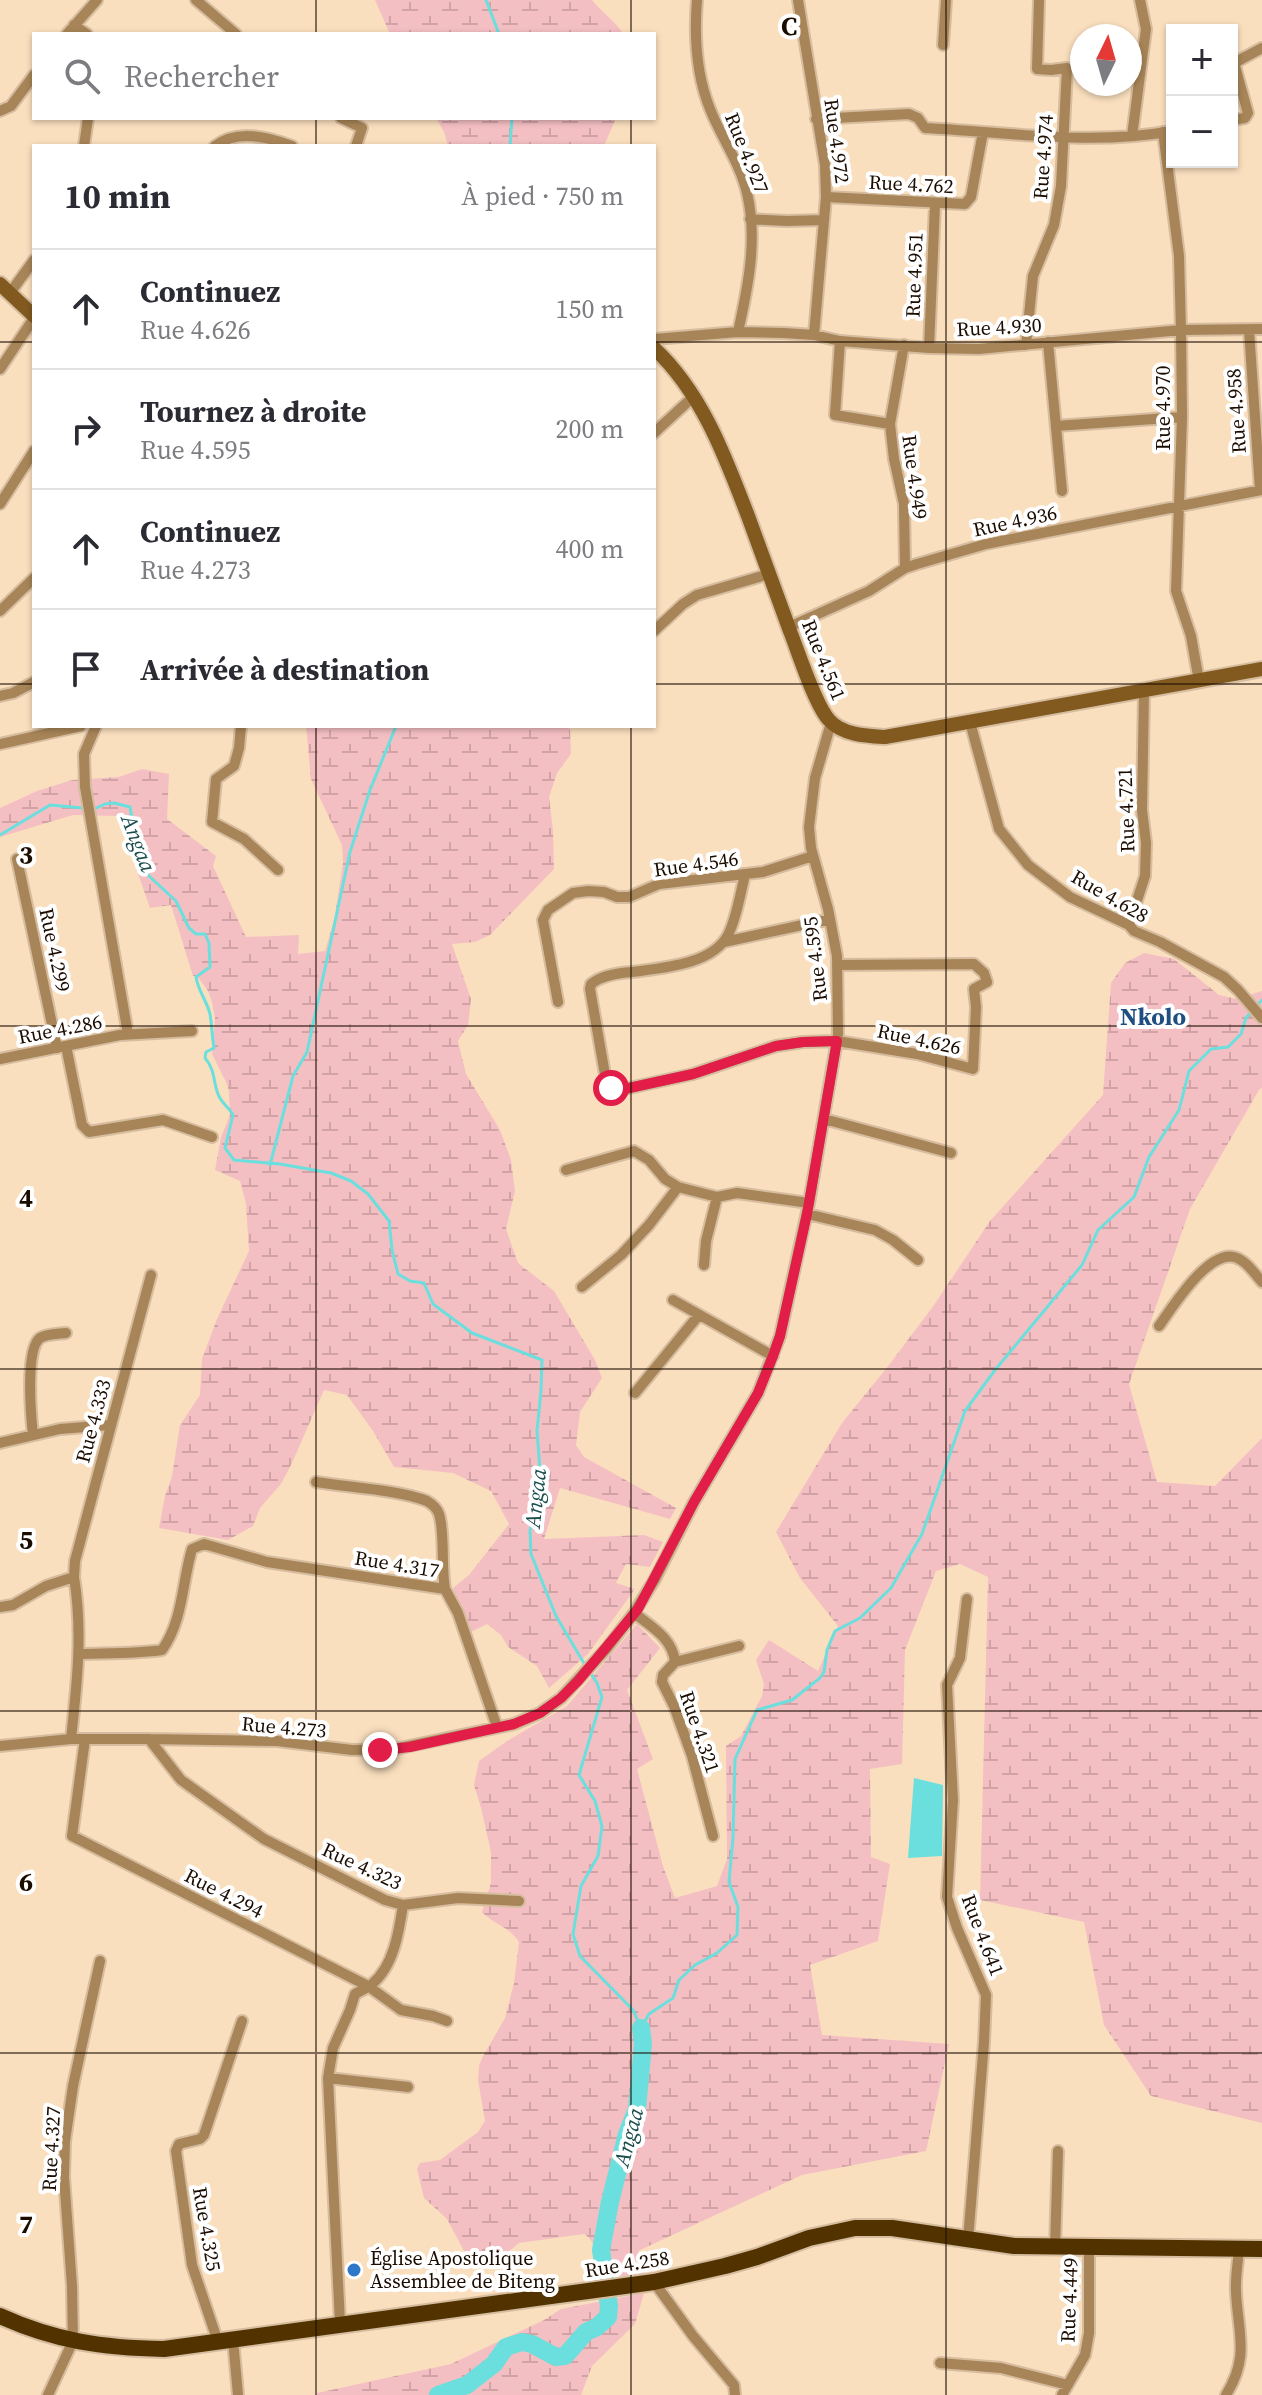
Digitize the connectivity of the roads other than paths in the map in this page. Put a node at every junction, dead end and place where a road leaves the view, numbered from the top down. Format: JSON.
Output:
{"nodes":[{"id":1,"x":97,"y":0,"type":"edge"},
{"id":2,"x":196,"y":0,"type":"edge"},
{"id":3,"x":697,"y":0,"type":"edge"},
{"id":4,"x":798,"y":0,"type":"edge"},
{"id":5,"x":946,"y":0,"type":"edge"},
{"id":6,"x":1039,"y":0,"type":"edge"},
{"id":7,"x":1140,"y":0,"type":"edge"},
{"id":8,"x":70,"y":30,"type":"edge"},
{"id":9,"x":234,"y":32,"type":"edge"},
{"id":10,"x":943,"y":45,"type":"dead end"},
{"id":11,"x":1262,"y":48,"type":"edge"},
{"id":12,"x":32,"y":78,"type":"edge"},
{"id":13,"x":0,"y":111,"type":"edge"},
{"id":14,"x":816,"y":119,"type":"junction"},
{"id":15,"x":1238,"y":119,"type":"edge"},
{"id":16,"x":88,"y":120,"type":"edge"},
{"id":17,"x":345,"y":120,"type":"edge"},
{"id":18,"x":983,"y":132,"type":"junction"},
{"id":19,"x":1166,"y":132,"type":"edge"},
{"id":20,"x":1132,"y":136,"type":"junction"},
{"id":21,"x":1065,"y":137,"type":"junction"},
{"id":22,"x":84,"y":144,"type":"edge"},
{"id":23,"x":218,"y":144,"type":"edge"},
{"id":24,"x":284,"y":144,"type":"edge"},
{"id":25,"x":357,"y":144,"type":"edge"},
{"id":26,"x":1171,"y":168,"type":"edge"},
{"id":27,"x":826,"y":197,"type":"junction"},
{"id":28,"x":935,"y":204,"type":"junction"},
{"id":29,"x":750,"y":219,"type":"junction"},
{"id":30,"x":824,"y":220,"type":"junction"},
{"id":31,"x":32,"y":262,"type":"edge"},
{"id":32,"x":5,"y":288,"type":"edge"},
{"id":33,"x":32,"y":315,"type":"edge"},
{"id":34,"x":32,"y":320,"type":"edge"},
{"id":35,"x":1262,"y":329,"type":"edge"},
{"id":36,"x":1181,"y":330,"type":"junction"},
{"id":37,"x":1249,"y":330,"type":"junction"},
{"id":38,"x":738,"y":332,"type":"junction"},
{"id":39,"x":814,"y":335,"type":"junction"},
{"id":40,"x":656,"y":339,"type":"edge"},
{"id":41,"x":840,"y":341,"type":"junction"},
{"id":42,"x":1048,"y":342,"type":"junction"},
{"id":43,"x":904,"y":345,"type":"junction"},
{"id":44,"x":1026,"y":345,"type":"junction"},
{"id":45,"x":929,"y":348,"type":"junction"},
{"id":46,"x":656,"y":350,"type":"edge"},
{"id":47,"x":0,"y":369,"type":"edge"},
{"id":48,"x":694,"y":396,"type":"junction"},
{"id":49,"x":1182,"y":417,"type":"junction"},
{"id":50,"x":890,"y":424,"type":"junction"},
{"id":51,"x":1056,"y":426,"type":"junction"},
{"id":52,"x":656,"y":431,"type":"edge"},
{"id":53,"x":32,"y":454,"type":"edge"},
{"id":54,"x":1261,"y":490,"type":"edge"},
{"id":55,"x":1062,"y":491,"type":"dead end"},
{"id":56,"x":0,"y":504,"type":"edge"},
{"id":57,"x":1180,"y":507,"type":"junction"},
{"id":58,"x":905,"y":568,"type":"junction"},
{"id":59,"x":769,"y":574,"type":"junction"},
{"id":60,"x":32,"y":580,"type":"edge"},
{"id":61,"x":0,"y":611,"type":"edge"},
{"id":62,"x":789,"y":627,"type":"junction"},
{"id":63,"x":656,"y":629,"type":"edge"},
{"id":64,"x":1262,"y":669,"type":"edge"},
{"id":65,"x":1199,"y":681,"type":"junction"},
{"id":66,"x":32,"y":683,"type":"edge"},
{"id":67,"x":1144,"y":692,"type":"junction"},
{"id":68,"x":0,"y":696,"type":"edge"},
{"id":69,"x":970,"y":722,"type":"junction"},
{"id":70,"x":831,"y":723,"type":"junction"},
{"id":71,"x":72,"y":728,"type":"edge"},
{"id":72,"x":95,"y":728,"type":"edge"},
{"id":73,"x":241,"y":728,"type":"edge"},
{"id":74,"x":0,"y":744,"type":"edge"},
{"id":75,"x":813,"y":856,"type":"junction"},
{"id":76,"x":17,"y":859,"type":"dead end"},
{"id":77,"x":278,"y":870,"type":"dead end"},
{"id":78,"x":745,"y":875,"type":"junction"},
{"id":79,"x":830,"y":919,"type":"junction"},
{"id":80,"x":1129,"y":925,"type":"junction"},
{"id":81,"x":724,"y":942,"type":"junction"},
{"id":82,"x":838,"y":965,"type":"junction"},
{"id":83,"x":558,"y":1002,"type":"dead end"},
{"id":84,"x":1261,"y":1017,"type":"edge"},
{"id":85,"x":192,"y":1031,"type":"dead end"},
{"id":86,"x":128,"y":1034,"type":"junction"},
{"id":87,"x":837,"y":1041,"type":"junction"},
{"id":88,"x":62,"y":1047,"type":"junction"},
{"id":89,"x":0,"y":1059,"type":"edge"},
{"id":90,"x":824,"y":1119,"type":"junction"},
{"id":91,"x":212,"y":1137,"type":"dead end"},
{"id":92,"x":951,"y":1153,"type":"dead end"},
{"id":93,"x":566,"y":1170,"type":"dead end"},
{"id":94,"x":678,"y":1187,"type":"junction"},
{"id":95,"x":717,"y":1197,"type":"junction"},
{"id":96,"x":808,"y":1208,"type":"junction"},
{"id":97,"x":918,"y":1260,"type":"dead end"},
{"id":98,"x":704,"y":1265,"type":"dead end"},
{"id":99,"x":151,"y":1275,"type":"dead end"},
{"id":100,"x":1262,"y":1282,"type":"edge"},
{"id":101,"x":582,"y":1287,"type":"dead end"},
{"id":102,"x":673,"y":1300,"type":"dead end"},
{"id":103,"x":698,"y":1316,"type":"junction"},
{"id":104,"x":1159,"y":1326,"type":"dead end"},
{"id":105,"x":66,"y":1333,"type":"dead end"},
{"id":106,"x":780,"y":1336,"type":"joint"},
{"id":107,"x":773,"y":1356,"type":"junction"},
{"id":108,"x":635,"y":1393,"type":"dead end"},
{"id":109,"x":110,"y":1425,"type":"junction"},
{"id":110,"x":33,"y":1435,"type":"junction"},
{"id":111,"x":0,"y":1443,"type":"edge"},
{"id":112,"x":316,"y":1482,"type":"dead end"},
{"id":113,"x":74,"y":1577,"type":"junction"},
{"id":114,"x":445,"y":1589,"type":"junction"},
{"id":115,"x":967,"y":1599,"type":"dead end"},
{"id":116,"x":0,"y":1607,"type":"edge"},
{"id":117,"x":634,"y":1613,"type":"junction"},
{"id":118,"x":739,"y":1646,"type":"dead end"},
{"id":119,"x":79,"y":1654,"type":"junction"},
{"id":120,"x":675,"y":1662,"type":"junction"},
{"id":121,"x":497,"y":1727,"type":"junction"},
{"id":122,"x":71,"y":1739,"type":"junction"},
{"id":123,"x":85,"y":1739,"type":"junction"},
{"id":124,"x":149,"y":1739,"type":"junction"},
{"id":125,"x":0,"y":1746,"type":"edge"},
{"id":126,"x":713,"y":1836,"type":"dead end"},
{"id":127,"x":519,"y":1901,"type":"dead end"},
{"id":128,"x":403,"y":1905,"type":"junction"},
{"id":129,"x":100,"y":1961,"type":"dead end"},
{"id":130,"x":368,"y":1986,"type":"junction"},
{"id":131,"x":242,"y":2021,"type":"dead end"},
{"id":132,"x":447,"y":2021,"type":"dead end"},
{"id":133,"x":328,"y":2078,"type":"junction"},
{"id":134,"x":408,"y":2087,"type":"dead end"},
{"id":135,"x":1058,"y":2151,"type":"dead end"},
{"id":136,"x":968,"y":2240,"type":"junction"},
{"id":137,"x":1055,"y":2247,"type":"junction"},
{"id":138,"x":1089,"y":2247,"type":"junction"},
{"id":139,"x":1239,"y":2249,"type":"junction"},
{"id":140,"x":1262,"y":2249,"type":"edge"},
{"id":141,"x":654,"y":2282,"type":"junction"},
{"id":142,"x":0,"y":2316,"type":"edge"},
{"id":143,"x":340,"y":2323,"type":"junction"},
{"id":144,"x":73,"y":2341,"type":"junction"},
{"id":145,"x":226,"y":2341,"type":"junction"},
{"id":146,"x":940,"y":2363,"type":"dead end"},
{"id":147,"x":1065,"y":2390,"type":"edge"},
{"id":148,"x":48,"y":2395,"type":"edge"},
{"id":149,"x":238,"y":2395,"type":"edge"},
{"id":150,"x":735,"y":2395,"type":"edge"},
{"id":151,"x":1226,"y":2395,"type":"edge"}],
"edges":[{"from":1,"to":8,"type":"street"},
{"from":2,"to":9,"type":"street"},
{"from":3,"to":29,"type":"street","name":"Rue 4.927"},
{"from":4,"to":14,"type":"street","name":"Rue 4.972"},
{"from":5,"to":10,"type":"street"},
{"from":6,"to":21,"type":"street","name":"Rue 4.974"},
{"from":7,"to":20,"type":"street"},
{"from":11,"to":15,"type":"street"},
{"from":12,"to":13,"type":"street"},
{"from":14,"to":18,"type":"street"},
{"from":14,"to":27,"type":"street","name":"Rue 4.972"},
{"from":16,"to":22,"type":"street"},
{"from":17,"to":25,"type":"street"},
{"from":18,"to":21,"type":"street"},
{"from":18,"to":28,"type":"street","name":"Rue 4.762"},
{"from":19,"to":20,"type":"street"},
{"from":20,"to":21,"type":"street"},
{"from":21,"to":44,"type":"street","name":"Rue 4.974"},
{"from":23,"to":24,"type":"street"},
{"from":26,"to":36,"type":"street","name":"Rue 4.970"},
{"from":27,"to":28,"type":"street","name":"Rue 4.762"},
{"from":27,"to":30,"type":"street","name":"Rue 4.972"},
{"from":28,"to":45,"type":"street","name":"Rue 4.951"},
{"from":29,"to":30,"type":"street"},
{"from":29,"to":38,"type":"street","name":"Rue 4.927"},
{"from":30,"to":39,"type":"street","name":"Rue 4.972"},
{"from":31,"to":32,"type":"street"},
{"from":32,"to":33,"type":"main road"},
{"from":34,"to":47,"type":"street"},
{"from":35,"to":37,"type":"street","name":"Rue 4.930"},
{"from":36,"to":37,"type":"street","name":"Rue 4.930"},
{"from":36,"to":42,"type":"street","name":"Rue 4.930"},
{"from":36,"to":49,"type":"street","name":"Rue 4.970"},
{"from":37,"to":54,"type":"street","name":"Rue 4.958"},
{"from":38,"to":39,"type":"street","name":"Rue 4.930"},
{"from":38,"to":40,"type":"street"},
{"from":39,"to":41,"type":"street","name":"Rue 4.930"},
{"from":41,"to":43,"type":"street","name":"Rue 4.930"},
{"from":41,"to":50,"type":"street"},
{"from":42,"to":44,"type":"street","name":"Rue 4.930"},
{"from":42,"to":51,"type":"street"},
{"from":43,"to":45,"type":"street","name":"Rue 4.930"},
{"from":43,"to":50,"type":"street","name":"Rue 4.949"},
{"from":44,"to":45,"type":"street","name":"Rue 4.930"},
{"from":46,"to":48,"type":"main road","name":"Rue 4.561"},
{"from":48,"to":52,"type":"street"},
{"from":48,"to":59,"type":"main road","name":"Rue 4.561"},
{"from":49,"to":51,"type":"street"},
{"from":49,"to":57,"type":"street","name":"Rue 4.970"},
{"from":50,"to":58,"type":"street","name":"Rue 4.949"},
{"from":51,"to":55,"type":"street"},
{"from":53,"to":56,"type":"street"},
{"from":54,"to":57,"type":"street","name":"Rue 4.936"},
{"from":57,"to":58,"type":"street","name":"Rue 4.936"},
{"from":57,"to":65,"type":"street","name":"Rue 4.970"},
{"from":58,"to":62,"type":"street","name":"Rue 4.936"},
{"from":59,"to":62,"type":"main road","name":"Rue 4.561"},
{"from":59,"to":63,"type":"street"},
{"from":60,"to":61,"type":"street"},
{"from":62,"to":70,"type":"main road","name":"Rue 4.561"},
{"from":64,"to":65,"type":"main road","name":"Rue 4.561"},
{"from":65,"to":67,"type":"main road","name":"Rue 4.561"},
{"from":66,"to":68,"type":"street"},
{"from":67,"to":69,"type":"main road","name":"Rue 4.561"},
{"from":67,"to":80,"type":"street","name":"Rue 4.721"},
{"from":69,"to":70,"type":"main road","name":"Rue 4.561"},
{"from":69,"to":80,"type":"street","name":"Rue 4.628"},
{"from":70,"to":75,"type":"street","name":"Rue 4.595"},
{"from":71,"to":74,"type":"street"},
{"from":72,"to":86,"type":"street"},
{"from":73,"to":77,"type":"street"},
{"from":75,"to":78,"type":"street","name":"Rue 4.546"},
{"from":75,"to":79,"type":"street","name":"Rue 4.595"},
{"from":76,"to":88,"type":"street","name":"Rue 4.299"},
{"from":78,"to":81,"type":"street"},
{"from":78,"to":83,"type":"street","name":"Rue 4.546"},
{"from":79,"to":81,"type":"street"},
{"from":79,"to":82,"type":"street","name":"Rue 4.595"},
{"from":80,"to":84,"type":"street","name":"Rue 4.628"},
{"from":81,"to":87,"type":"street","name":"Rue 4.626"},
{"from":82,"to":87,"type":"street","name":"Rue 4.595"},
{"from":82,"to":87,"type":"street","name":"Rue 4.626"},
{"from":85,"to":86,"type":"street","name":"Rue 4.286"},
{"from":86,"to":88,"type":"street","name":"Rue 4.286"},
{"from":87,"to":90,"type":"street","name":"Rue 4.595"},
{"from":88,"to":89,"type":"street","name":"Rue 4.286"},
{"from":88,"to":91,"type":"street","name":"Rue 4.299"},
{"from":90,"to":92,"type":"street"},
{"from":90,"to":96,"type":"street","name":"Rue 4.595"},
{"from":93,"to":94,"type":"street"},
{"from":94,"to":95,"type":"street"},
{"from":94,"to":101,"type":"street"},
{"from":95,"to":96,"type":"street"},
{"from":95,"to":98,"type":"street"},
{"from":96,"to":97,"type":"street"},
{"from":96,"to":106,"type":"street","name":"Rue 4.595"},
{"from":99,"to":109,"type":"street","name":"Rue 4.333"},
{"from":100,"to":104,"type":"street"},
{"from":102,"to":103,"type":"street"},
{"from":103,"to":107,"type":"street"},
{"from":103,"to":108,"type":"street"},
{"from":105,"to":110,"type":"street"},
{"from":106,"to":107,"type":"street","name":"Rue 4.273"},
{"from":107,"to":117,"type":"street","name":"Rue 4.273"},
{"from":109,"to":110,"type":"street"},
{"from":109,"to":113,"type":"street","name":"Rue 4.333"},
{"from":110,"to":111,"type":"street"},
{"from":112,"to":114,"type":"street"},
{"from":113,"to":116,"type":"street"},
{"from":113,"to":119,"type":"street"},
{"from":114,"to":119,"type":"street","name":"Rue 4.317"},
{"from":114,"to":121,"type":"street","name":"Rue 4.317"},
{"from":115,"to":136,"type":"street","name":"Rue 4.641"},
{"from":117,"to":120,"type":"street"},
{"from":117,"to":121,"type":"street","name":"Rue 4.273"},
{"from":118,"to":120,"type":"street"},
{"from":119,"to":122,"type":"street"},
{"from":120,"to":126,"type":"street","name":"Rue 4.321"},
{"from":121,"to":124,"type":"street","name":"Rue 4.273"},
{"from":122,"to":123,"type":"street","name":"Rue 4.273"},
{"from":122,"to":125,"type":"street","name":"Rue 4.273"},
{"from":123,"to":124,"type":"street","name":"Rue 4.273"},
{"from":123,"to":130,"type":"street","name":"Rue 4.294"},
{"from":124,"to":128,"type":"street","name":"Rue 4.323"},
{"from":127,"to":128,"type":"street"},
{"from":128,"to":130,"type":"street","name":"Rue 4.323"},
{"from":129,"to":144,"type":"street","name":"Rue 4.327"},
{"from":130,"to":132,"type":"street","name":"Rue 4.294"},
{"from":130,"to":133,"type":"street","name":"Rue 4.323"},
{"from":131,"to":145,"type":"street","name":"Rue 4.325"},
{"from":133,"to":134,"type":"street"},
{"from":133,"to":143,"type":"street","name":"Rue 4.323"},
{"from":135,"to":137,"type":"street"},
{"from":136,"to":137,"type":"highway","name":"Rue 4.258"},
{"from":136,"to":141,"type":"highway","name":"Rue 4.258"},
{"from":137,"to":138,"type":"highway","name":"Rue 4.258"},
{"from":138,"to":139,"type":"highway","name":"Rue 4.258"},
{"from":138,"to":147,"type":"street","name":"Rue 4.449"},
{"from":139,"to":140,"type":"highway","name":"Rue 4.258"},
{"from":139,"to":151,"type":"street"},
{"from":141,"to":143,"type":"highway","name":"Rue 4.258"},
{"from":141,"to":150,"type":"street"},
{"from":142,"to":144,"type":"highway","name":"Rue 4.258"},
{"from":143,"to":145,"type":"highway","name":"Rue 4.258"},
{"from":144,"to":145,"type":"highway","name":"Rue 4.258"},
{"from":144,"to":148,"type":"street"},
{"from":145,"to":149,"type":"street"},
{"from":146,"to":147,"type":"street"}]}
